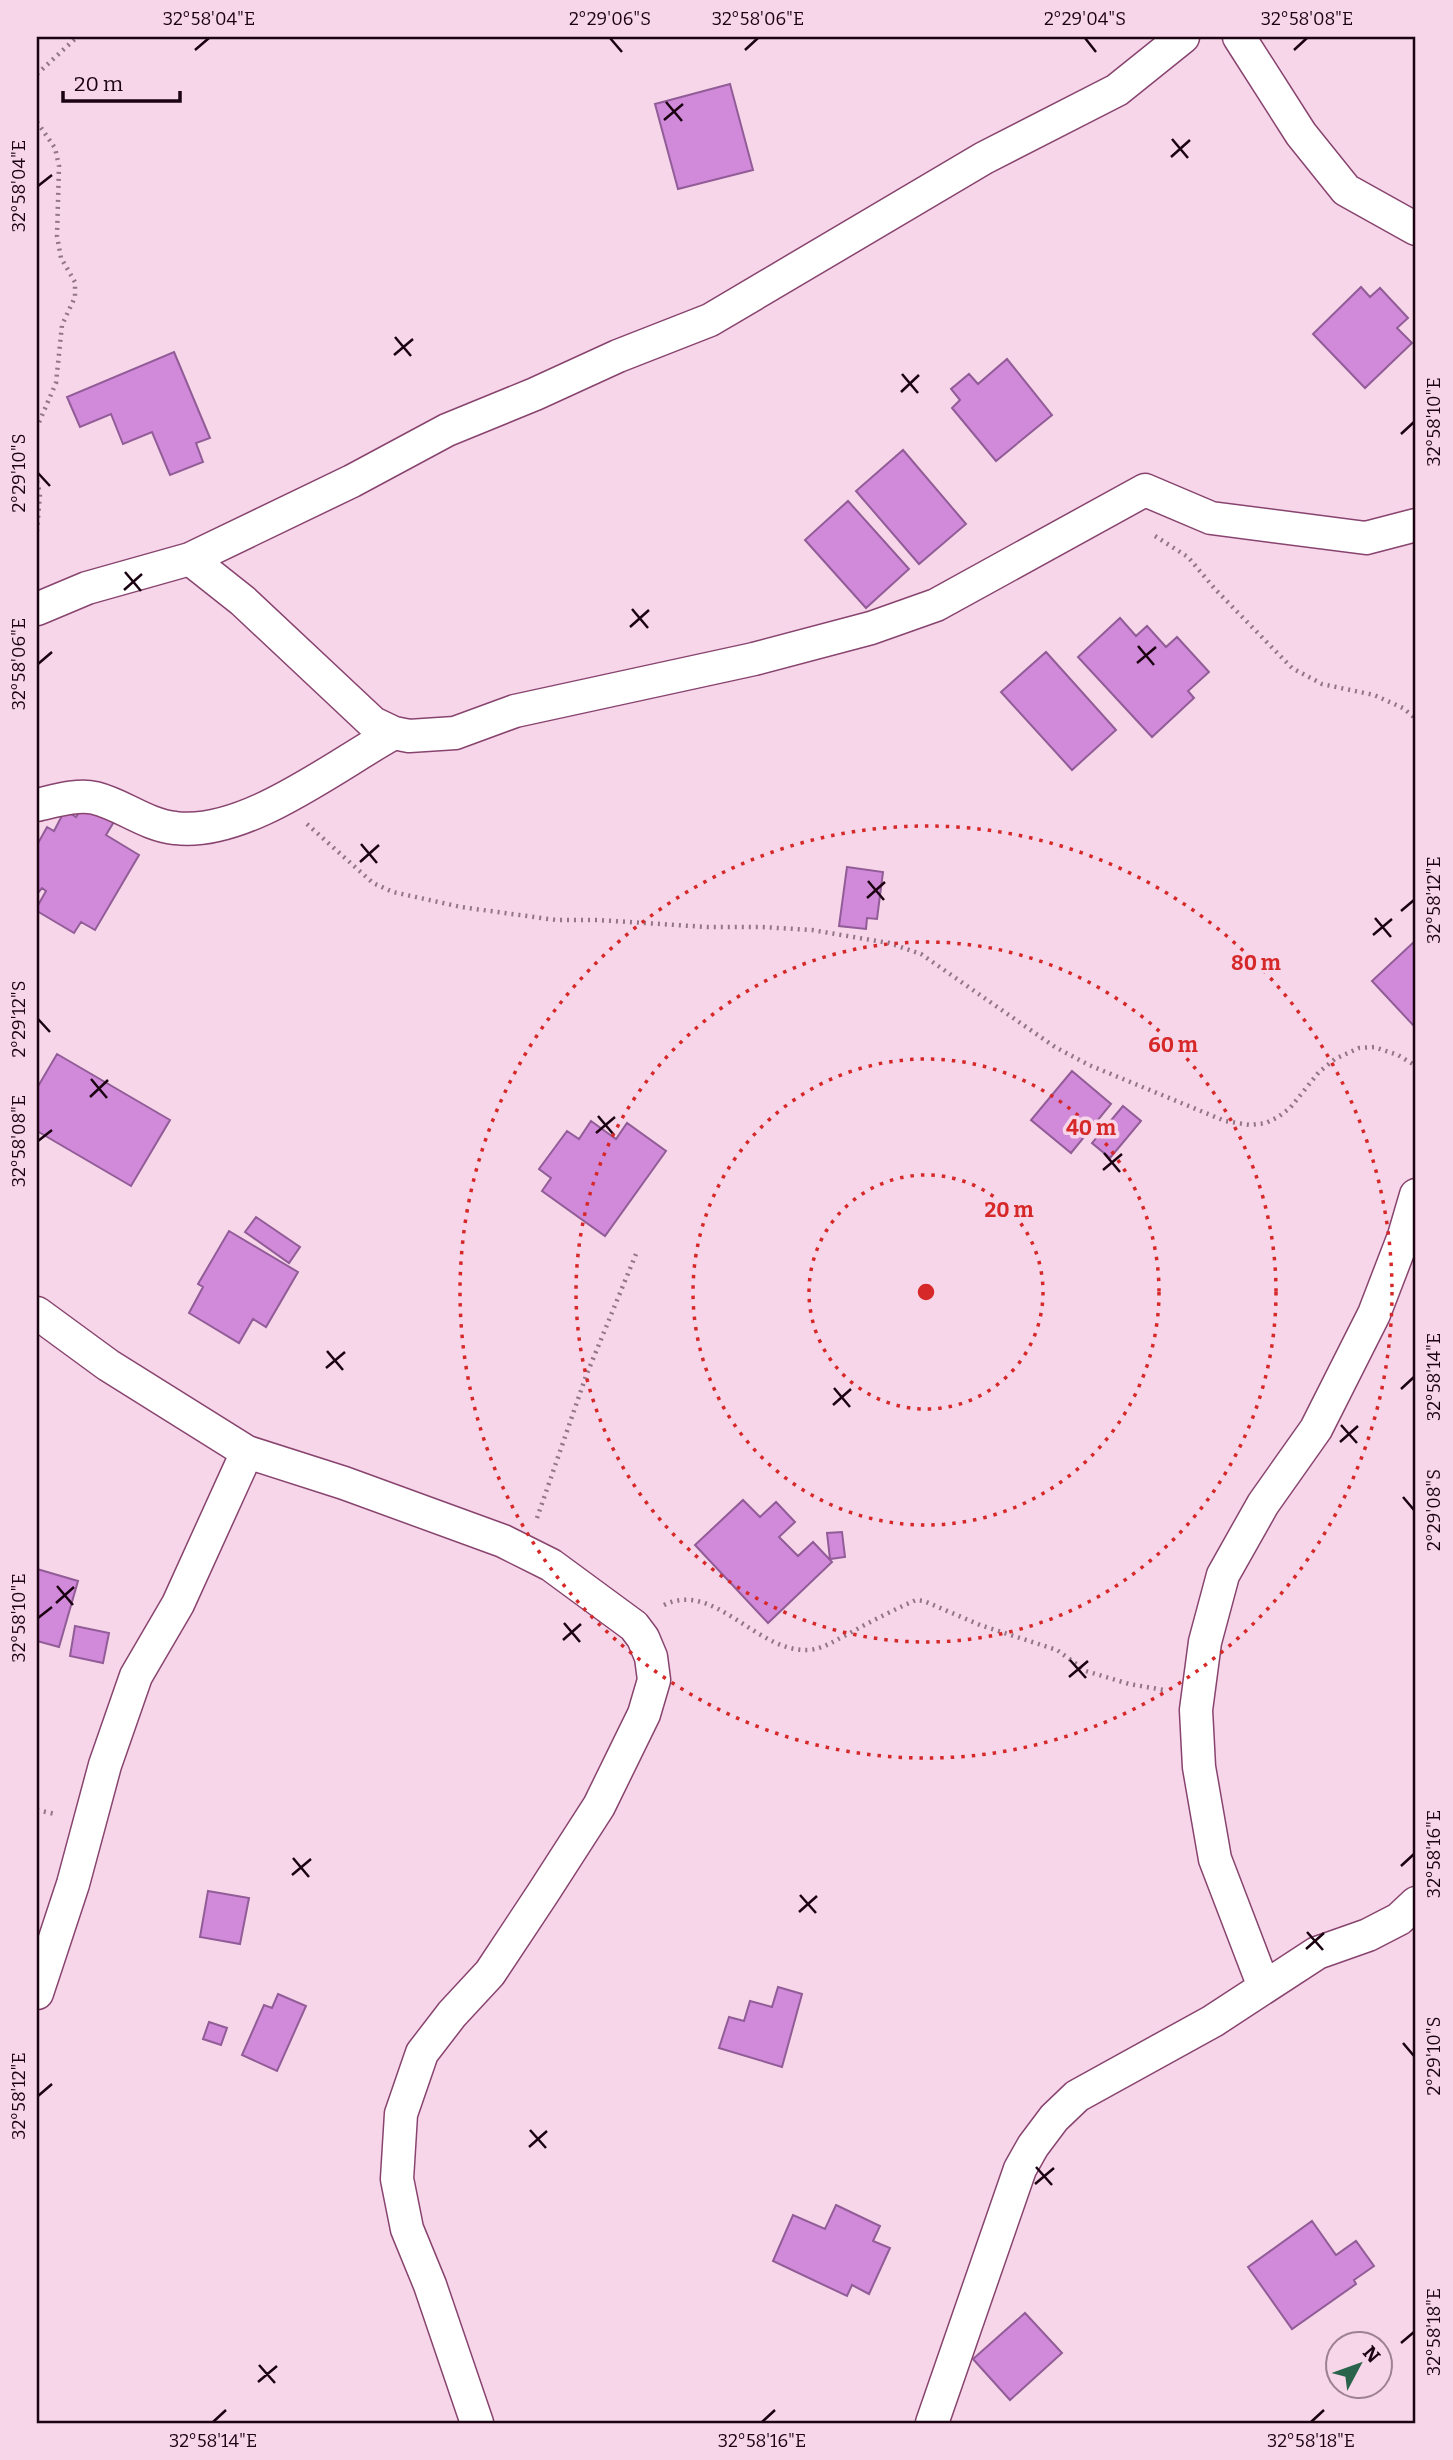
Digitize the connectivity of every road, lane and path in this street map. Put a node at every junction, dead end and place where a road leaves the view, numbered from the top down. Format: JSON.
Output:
{"nodes":[{"id":1,"x":78,"y":37,"type":"edge"},
{"id":2,"x":1183,"y":37,"type":"edge"},
{"id":3,"x":1239,"y":37,"type":"edge"},
{"id":4,"x":37,"y":74,"type":"edge"},
{"id":5,"x":37,"y":122,"type":"edge"},
{"id":6,"x":1416,"y":229,"type":"edge"},
{"id":7,"x":37,"y":428,"type":"edge"},
{"id":8,"x":37,"y":481,"type":"edge"},
{"id":9,"x":1416,"y":526,"type":"edge"},
{"id":10,"x":1145,"y":527,"type":"dead end"},
{"id":11,"x":37,"y":531,"type":"edge"},
{"id":12,"x":190,"y":559,"type":"junction"},
{"id":13,"x":37,"y":609,"type":"edge"},
{"id":14,"x":1416,"y":719,"type":"edge"},
{"id":15,"x":394,"y":733,"type":"junction"},
{"id":16,"x":37,"y":805,"type":"edge"},
{"id":17,"x":254,"y":812,"type":"junction"},
{"id":18,"x":1416,"y":1066,"type":"edge"},
{"id":19,"x":1416,"y":1195,"type":"edge"},
{"id":20,"x":636,"y":1254,"type":"dead end"},
{"id":21,"x":37,"y":1313,"type":"edge"},
{"id":22,"x":247,"y":1452,"type":"junction"},
{"id":23,"x":525,"y":1552,"type":"junction"},
{"id":24,"x":634,"y":1626,"type":"junction"},
{"id":25,"x":1199,"y":1688,"type":"junction"},
{"id":26,"x":1416,"y":1903,"type":"edge"},
{"id":27,"x":1265,"y":1987,"type":"junction"},
{"id":28,"x":37,"y":1993,"type":"edge"},
{"id":29,"x":477,"y":2423,"type":"edge"},
{"id":30,"x":932,"y":2423,"type":"edge"}],
"edges":[{"from":1,"to":4,"type":"path"},
{"from":2,"to":12,"type":"street"},
{"from":3,"to":6,"type":"street"},
{"from":5,"to":7,"type":"path"},
{"from":8,"to":11,"type":"path"},
{"from":9,"to":15,"type":"street"},
{"from":10,"to":14,"type":"path"},
{"from":12,"to":13,"type":"street"},
{"from":12,"to":15,"type":"street"},
{"from":15,"to":17,"type":"street"},
{"from":16,"to":17,"type":"street"},
{"from":17,"to":18,"type":"path"},
{"from":19,"to":25,"type":"street"},
{"from":20,"to":23,"type":"path"},
{"from":21,"to":22,"type":"street"},
{"from":22,"to":23,"type":"street"},
{"from":22,"to":28,"type":"street"},
{"from":23,"to":24,"type":"street"},
{"from":24,"to":25,"type":"path"},
{"from":24,"to":29,"type":"street"},
{"from":25,"to":27,"type":"street"},
{"from":26,"to":27,"type":"street"},
{"from":27,"to":30,"type":"street"}]}
